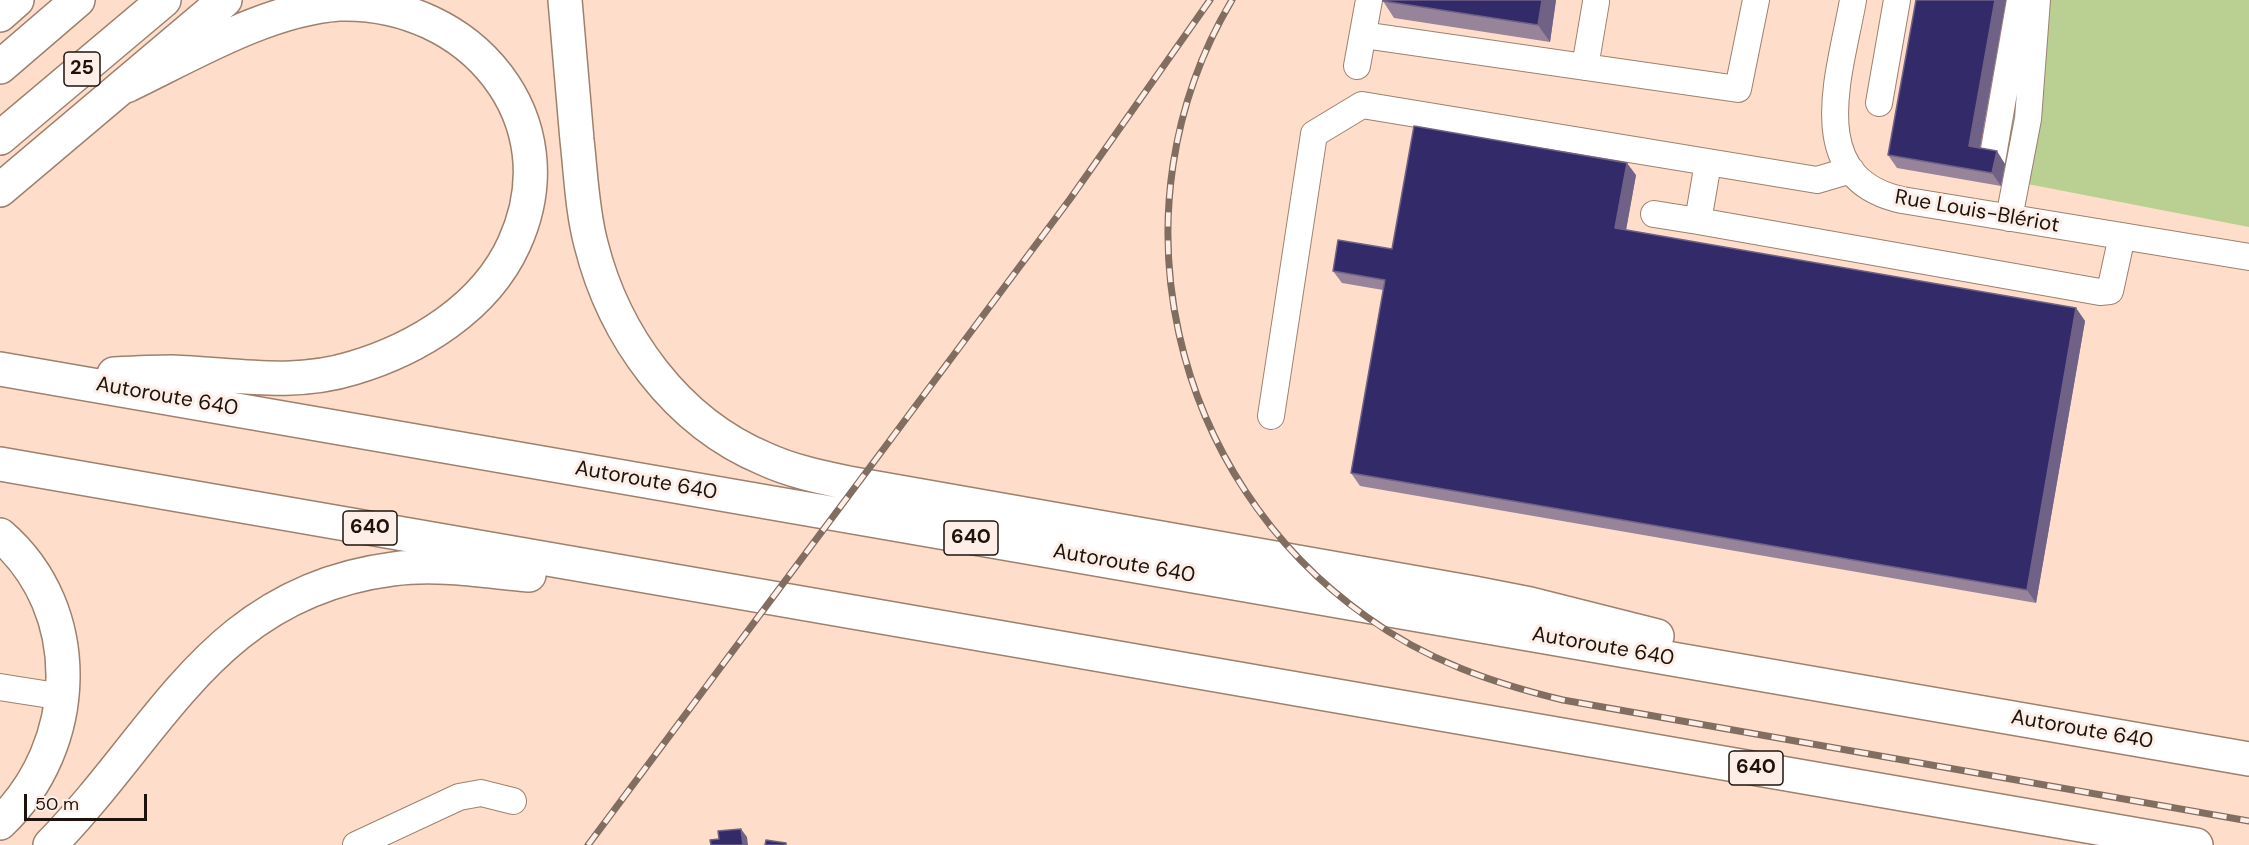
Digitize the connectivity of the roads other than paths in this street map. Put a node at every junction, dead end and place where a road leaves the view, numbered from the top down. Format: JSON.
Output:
{"nodes":[{"id":1,"x":17,"y":0,"type":"edge"},
{"id":2,"x":78,"y":0,"type":"edge"},
{"id":3,"x":164,"y":0,"type":"edge"},
{"id":4,"x":225,"y":0,"type":"edge"},
{"id":5,"x":565,"y":0,"type":"edge"},
{"id":6,"x":1369,"y":0,"type":"edge"},
{"id":7,"x":1756,"y":0,"type":"edge"},
{"id":8,"x":1853,"y":0,"type":"edge"},
{"id":9,"x":1897,"y":0,"type":"edge"},
{"id":10,"x":2020,"y":0,"type":"edge"},
{"id":11,"x":2037,"y":0,"type":"edge"},
{"id":12,"x":1596,"y":2,"type":"dead end"},
{"id":13,"x":0,"y":15,"type":"edge"},
{"id":14,"x":1363,"y":35,"type":"junction"},
{"id":15,"x":1357,"y":66,"type":"dead end"},
{"id":16,"x":0,"y":67,"type":"edge"},
{"id":17,"x":1585,"y":67,"type":"junction"},
{"id":18,"x":126,"y":86,"type":"junction"},
{"id":19,"x":1879,"y":104,"type":"dead end"},
{"id":20,"x":2000,"y":114,"type":"junction"},
{"id":21,"x":2028,"y":119,"type":"junction"},
{"id":22,"x":0,"y":138,"type":"edge"},
{"id":23,"x":1992,"y":161,"type":"edge"},
{"id":24,"x":1708,"y":163,"type":"junction"},
{"id":25,"x":1851,"y":170,"type":"junction"},
{"id":26,"x":0,"y":190,"type":"edge"},
{"id":27,"x":1653,"y":214,"type":"dead end"},
{"id":28,"x":2009,"y":218,"type":"junction"},
{"id":29,"x":1698,"y":221,"type":"junction"},
{"id":30,"x":2122,"y":236,"type":"junction"},
{"id":31,"x":2249,"y":257,"type":"edge"},
{"id":32,"x":0,"y":369,"type":"edge"},
{"id":33,"x":38,"y":375,"type":"junction"},
{"id":34,"x":1271,"y":416,"type":"dead end"},
{"id":35,"x":0,"y":464,"type":"edge"},
{"id":36,"x":0,"y":535,"type":"edge"},
{"id":37,"x":740,"y":592,"type":"junction"},
{"id":38,"x":0,"y":687,"type":"edge"},
{"id":39,"x":63,"y":698,"type":"junction"},
{"id":40,"x":1903,"y":699,"type":"junction"},
{"id":41,"x":2249,"y":759,"type":"edge"},
{"id":42,"x":513,"y":801,"type":"dead end"},
{"id":43,"x":0,"y":823,"type":"edge"},
{"id":44,"x":364,"y":843,"type":"edge"},
{"id":45,"x":50,"y":845,"type":"edge"},
{"id":46,"x":2196,"y":845,"type":"edge"}],
"edges":[{"from":1,"to":13,"type":"highway"},
{"from":2,"to":16,"type":"highway","number":"25"},
{"from":3,"to":22,"type":"highway","number":"25"},
{"from":4,"to":18,"type":"highway"},
{"from":5,"to":40,"type":"highway"},
{"from":6,"to":14,"type":"street"},
{"from":7,"to":17,"type":"street"},
{"from":8,"to":25,"type":"street","name":"Rue Louis-Blériot"},
{"from":9,"to":19,"type":"street"},
{"from":10,"to":20,"type":"street"},
{"from":11,"to":21,"type":"street"},
{"from":12,"to":17,"type":"street"},
{"from":14,"to":15,"type":"street"},
{"from":14,"to":17,"type":"street"},
{"from":18,"to":26,"type":"highway"},
{"from":18,"to":33,"type":"highway"},
{"from":20,"to":21,"type":"street"},
{"from":20,"to":23,"type":"street"},
{"from":21,"to":28,"type":"street"},
{"from":24,"to":25,"type":"street"},
{"from":24,"to":29,"type":"street"},
{"from":24,"to":34,"type":"street"},
{"from":25,"to":28,"type":"street","name":"Rue Louis-Blériot"},
{"from":27,"to":29,"type":"street"},
{"from":28,"to":30,"type":"street","name":"Rue Louis-Blériot"},
{"from":29,"to":30,"type":"street"},
{"from":30,"to":31,"type":"street","name":"Rue Louis-Blériot"},
{"from":32,"to":33,"type":"highway","name":"Autoroute 640","number":"640"},
{"from":33,"to":40,"type":"highway","name":"Autoroute 640","number":"640"},
{"from":35,"to":37,"type":"highway","number":"640"},
{"from":36,"to":39,"type":"highway"},
{"from":37,"to":45,"type":"highway"},
{"from":37,"to":46,"type":"highway","number":"640"},
{"from":38,"to":39,"type":"street"},
{"from":39,"to":43,"type":"highway"},
{"from":40,"to":41,"type":"highway","name":"Autoroute 640","number":"640"},
{"from":42,"to":44,"type":"street"}]}
